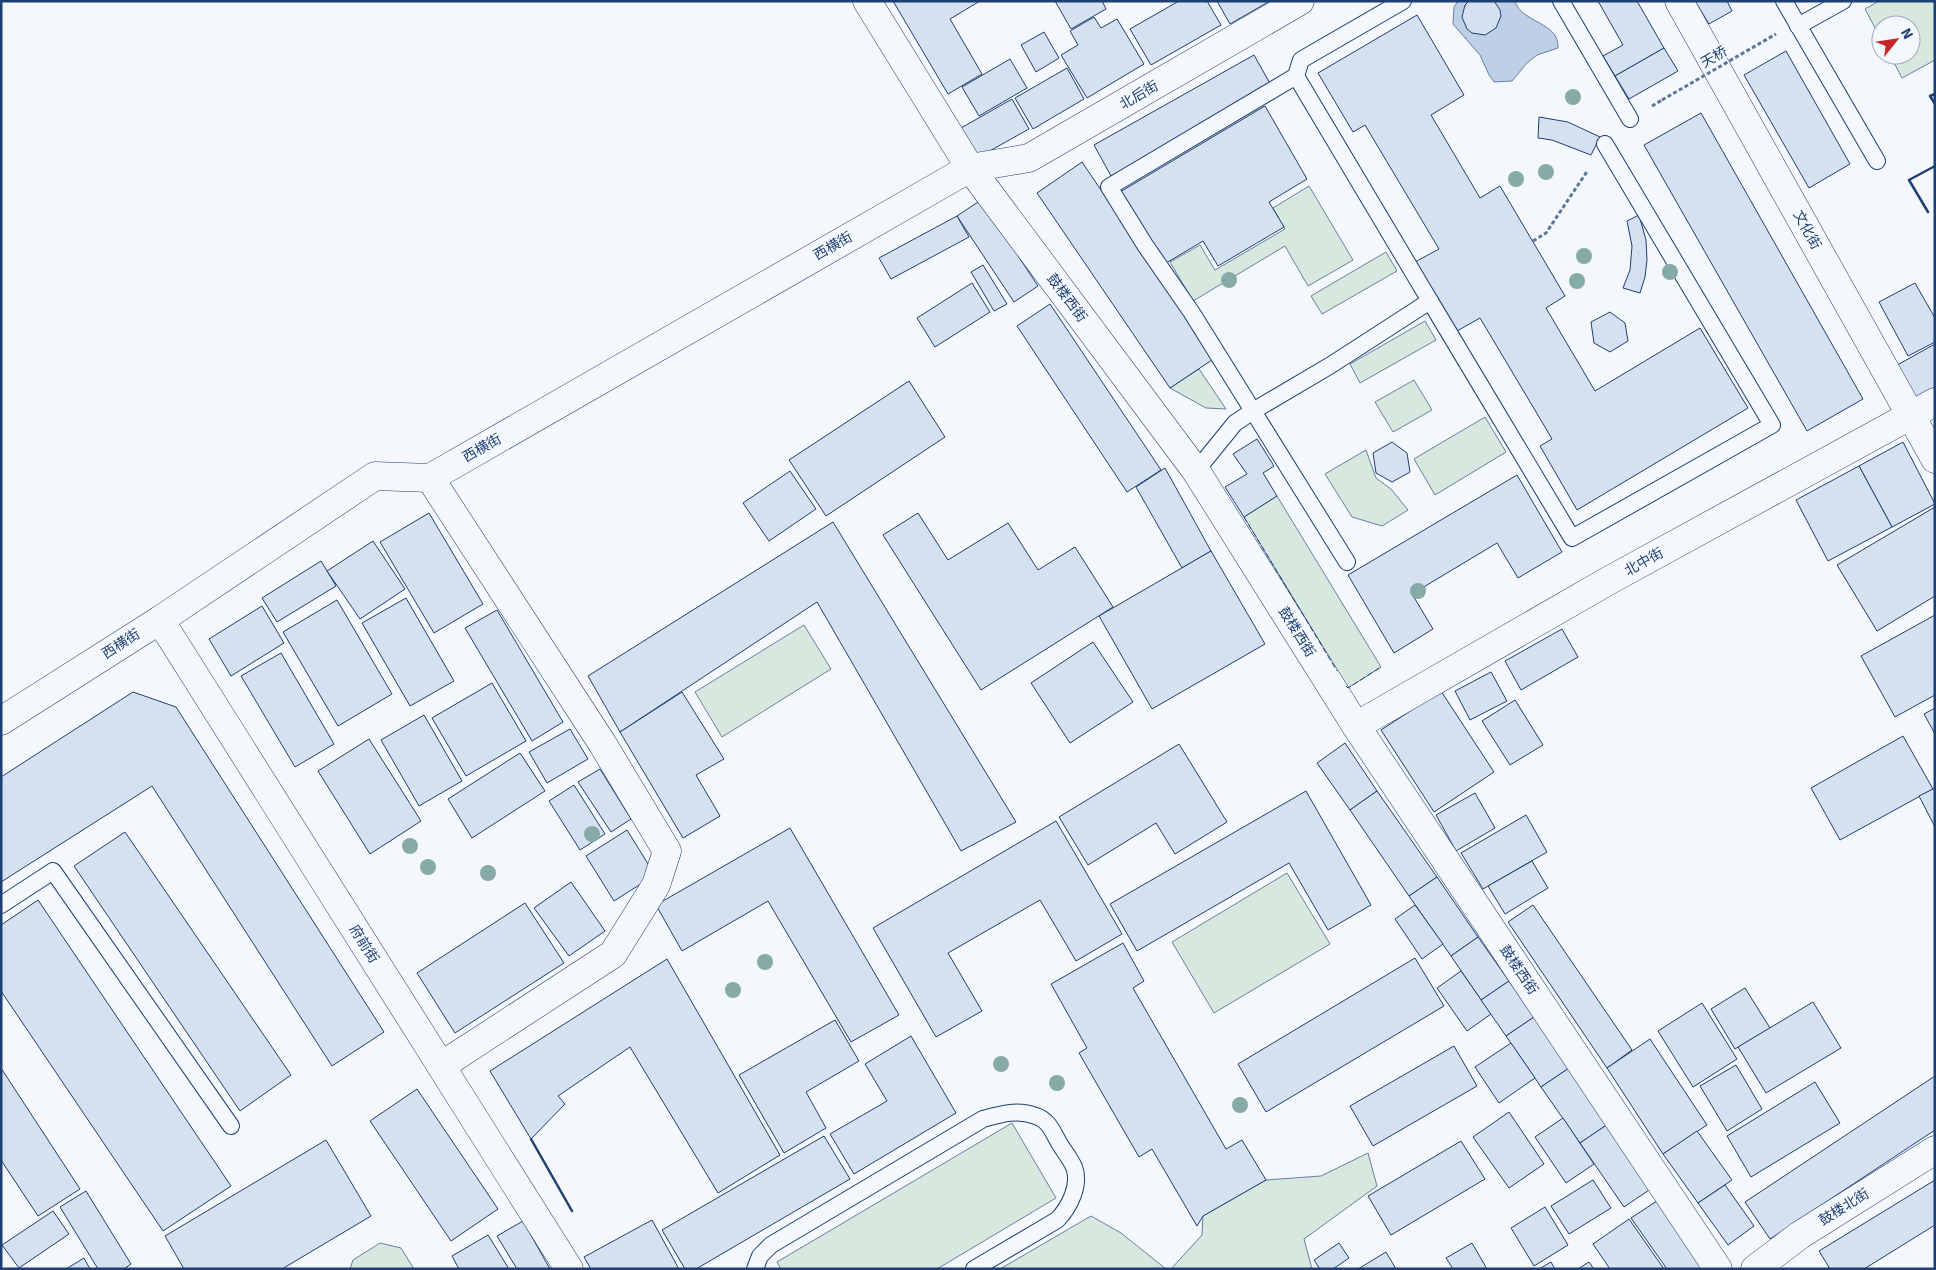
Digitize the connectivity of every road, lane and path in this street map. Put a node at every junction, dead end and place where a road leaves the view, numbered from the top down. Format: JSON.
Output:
{"nodes":[{"id":1,"x":867,"y":1,"type":"edge"},
{"id":2,"x":1300,"y":1,"type":"edge"},
{"id":3,"x":1403,"y":1,"type":"edge"},
{"id":4,"x":1561,"y":1,"type":"edge"},
{"id":5,"x":1679,"y":1,"type":"edge"},
{"id":6,"x":1784,"y":1,"type":"edge"},
{"id":7,"x":1844,"y":1,"type":"edge"},
{"id":8,"x":1798,"y":26,"type":"junction"},
{"id":9,"x":1776,"y":34,"type":"dead end"},
{"id":10,"x":1296,"y":76,"type":"junction"},
{"id":11,"x":1662,"y":100,"type":"dead end"},
{"id":12,"x":1630,"y":119,"type":"dead end"},
{"id":13,"x":1605,"y":144,"type":"dead end"},
{"id":14,"x":1876,"y":161,"type":"dead end"},
{"id":15,"x":970,"y":168,"type":"junction"},
{"id":16,"x":1430,"y":301,"type":"junction"},
{"id":17,"x":1935,"y":402,"type":"edge"},
{"id":18,"x":1253,"y":411,"type":"junction"},
{"id":19,"x":1910,"y":415,"type":"junction"},
{"id":20,"x":1935,"y":459,"type":"edge"},
{"id":21,"x":1196,"y":471,"type":"junction"},
{"id":22,"x":430,"y":478,"type":"junction"},
{"id":23,"x":1347,"y":562,"type":"dead end"},
{"id":24,"x":160,"y":620,"type":"junction"},
{"id":25,"x":1,"y":721,"type":"edge"},
{"id":26,"x":1359,"y":730,"type":"junction"},
{"id":27,"x":1,"y":905,"type":"edge"},
{"id":28,"x":441,"y":1066,"type":"junction"},
{"id":29,"x":231,"y":1126,"type":"dead end"},
{"id":30,"x":1935,"y":1150,"type":"edge"},
{"id":31,"x":569,"y":1269,"type":"edge"},
{"id":32,"x":755,"y":1269,"type":"edge"},
{"id":33,"x":974,"y":1269,"type":"edge"},
{"id":34,"x":1718,"y":1269,"type":"edge"},
{"id":35,"x":1755,"y":1269,"type":"edge"}],
"edges":[{"from":1,"to":15,"type":"street","name":"鼓楼西街"},
{"from":2,"to":15,"type":"street","name":"北后街"},
{"from":3,"to":10,"type":"lane"},
{"from":4,"to":12,"type":"lane"},
{"from":5,"to":19,"type":"street","name":"文化街"},
{"from":6,"to":8,"type":"lane"},
{"from":7,"to":8,"type":"lane"},
{"from":8,"to":14,"type":"lane"},
{"from":9,"to":11,"type":"path","name":"天桥","bridge":true},
{"from":10,"to":16,"type":"lane"},
{"from":10,"to":18,"type":"lane"},
{"from":13,"to":16,"type":"lane"},
{"from":15,"to":21,"type":"street","name":"鼓楼西街"},
{"from":15,"to":22,"type":"street","name":"西横街"},
{"from":16,"to":18,"type":"lane"},
{"from":17,"to":19,"type":"street","name":"北中街"},
{"from":18,"to":21,"type":"lane"},
{"from":18,"to":23,"type":"lane"},
{"from":19,"to":20,"type":"street","name":"文化街"},
{"from":19,"to":26,"type":"street","name":"北中街"},
{"from":21,"to":26,"type":"street","name":"鼓楼西街"},
{"from":22,"to":24,"type":"street","name":"西横街"},
{"from":22,"to":28,"type":"street"},
{"from":24,"to":25,"type":"street","name":"西横街"},
{"from":24,"to":28,"type":"street","name":"府前街"},
{"from":26,"to":34,"type":"street","name":"鼓楼西街"},
{"from":27,"to":29,"type":"lane"},
{"from":28,"to":31,"type":"street","name":"府前街"},
{"from":30,"to":35,"type":"street","name":"鼓楼北街"},
{"from":32,"to":33,"type":"lane"}]}
